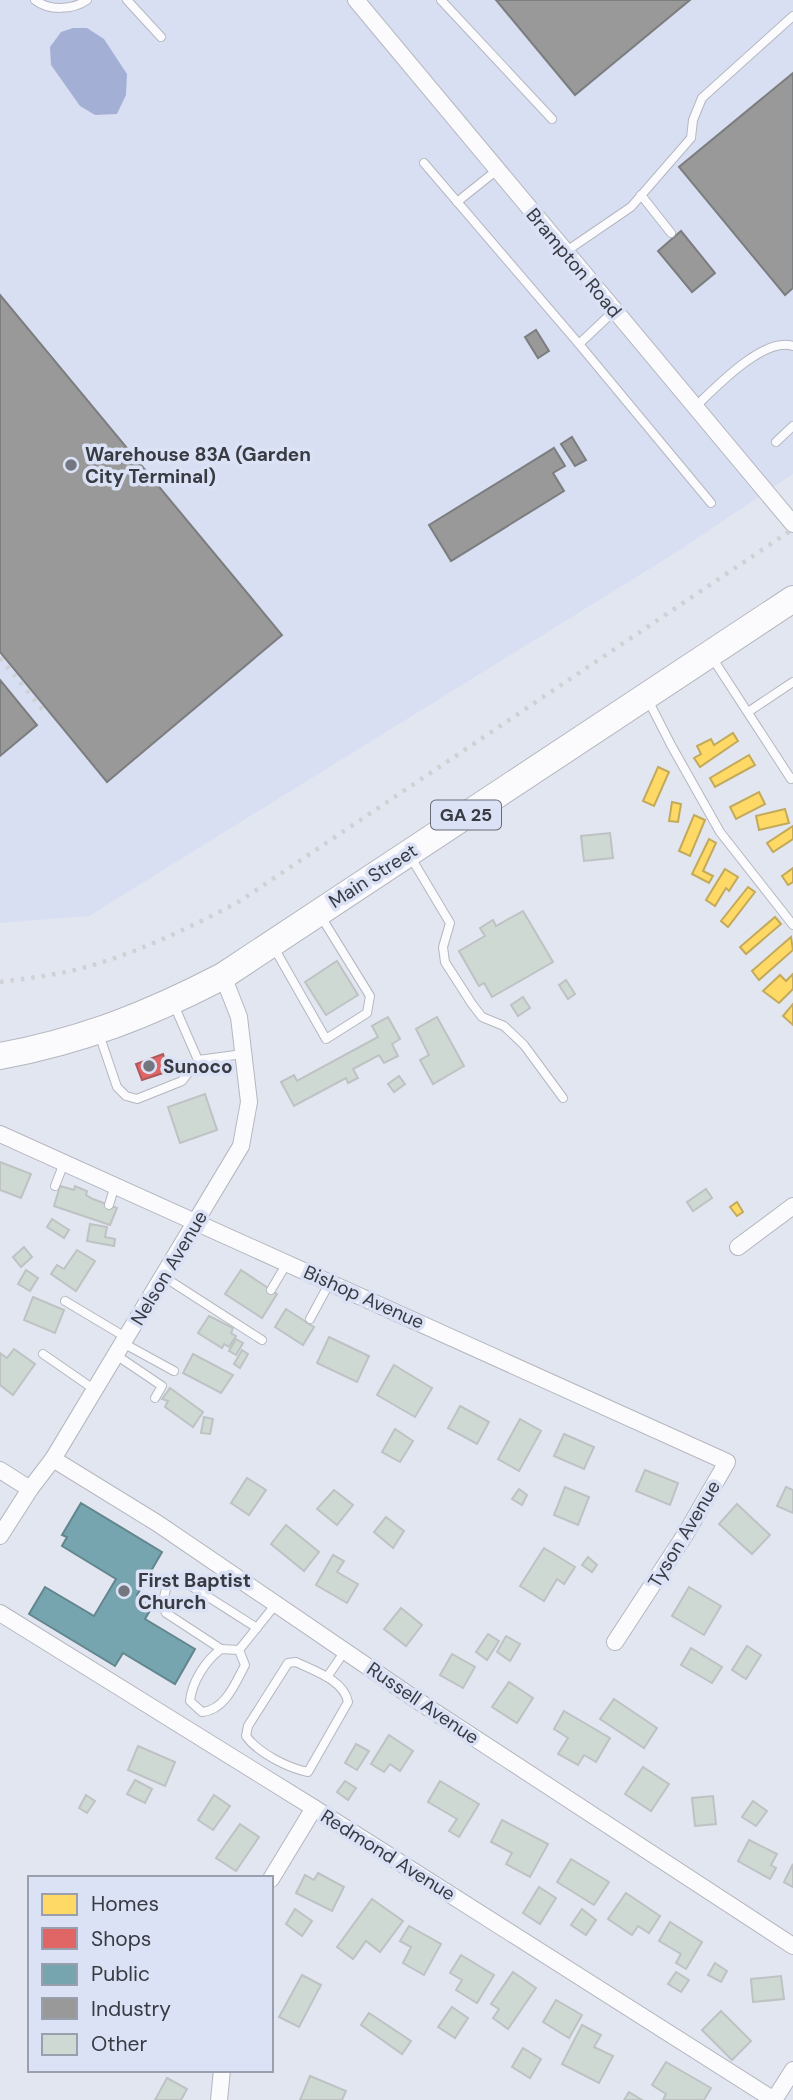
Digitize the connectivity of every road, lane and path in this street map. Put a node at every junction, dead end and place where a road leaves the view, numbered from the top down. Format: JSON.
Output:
{"nodes":[{"id":1,"x":35,"y":0,"type":"edge"},
{"id":2,"x":87,"y":0,"type":"edge"},
{"id":3,"x":127,"y":0,"type":"edge"},
{"id":4,"x":356,"y":0,"type":"edge"},
{"id":5,"x":441,"y":0,"type":"edge"},
{"id":6,"x":793,"y":16,"type":"edge"},
{"id":7,"x":160,"y":37,"type":"dead end"},
{"id":8,"x":552,"y":118,"type":"dead end"},
{"id":9,"x":424,"y":163,"type":"dead end"},
{"id":10,"x":496,"y":170,"type":"junction"},
{"id":11,"x":641,"y":195,"type":"junction"},
{"id":12,"x":457,"y":202,"type":"junction"},
{"id":13,"x":671,"y":233,"type":"dead end"},
{"id":14,"x":565,"y":252,"type":"junction"},
{"id":15,"x":614,"y":311,"type":"junction"},
{"id":16,"x":579,"y":344,"type":"junction"},
{"id":17,"x":793,"y":346,"type":"edge"},
{"id":18,"x":694,"y":408,"type":"junction"},
{"id":19,"x":793,"y":426,"type":"edge"},
{"id":20,"x":776,"y":442,"type":"dead end"},
{"id":21,"x":710,"y":503,"type":"dead end"},
{"id":22,"x":793,"y":524,"type":"edge"},
{"id":23,"x":793,"y":599,"type":"edge"},
{"id":24,"x":710,"y":654,"type":"junction"},
{"id":25,"x":793,"y":682,"type":"edge"},
{"id":26,"x":646,"y":696,"type":"junction"},
{"id":27,"x":748,"y":712,"type":"junction"},
{"id":28,"x":793,"y":778,"type":"edge"},
{"id":29,"x":408,"y":853,"type":"junction"},
{"id":30,"x":319,"y":912,"type":"junction"},
{"id":31,"x":793,"y":925,"type":"edge"},
{"id":32,"x":271,"y":944,"type":"junction"},
{"id":33,"x":223,"y":976,"type":"junction"},
{"id":34,"x":173,"y":1001,"type":"junction"},
{"id":35,"x":98,"y":1032,"type":"junction"},
{"id":36,"x":243,"y":1054,"type":"junction"},
{"id":37,"x":0,"y":1056,"type":"edge"},
{"id":38,"x":198,"y":1060,"type":"junction"},
{"id":39,"x":563,"y":1098,"type":"dead end"},
{"id":40,"x":1,"y":1137,"type":"edge"},
{"id":41,"x":64,"y":1163,"type":"junction"},
{"id":42,"x":115,"y":1185,"type":"junction"},
{"id":43,"x":55,"y":1186,"type":"dead end"},
{"id":44,"x":109,"y":1205,"type":"dead end"},
{"id":45,"x":793,"y":1206,"type":"edge"},
{"id":46,"x":197,"y":1222,"type":"junction"},
{"id":47,"x":738,"y":1247,"type":"dead end"},
{"id":48,"x":287,"y":1263,"type":"junction"},
{"id":49,"x":164,"y":1277,"type":"junction"},
{"id":50,"x":330,"y":1282,"type":"junction"},
{"id":51,"x":271,"y":1290,"type":"dead end"},
{"id":52,"x":65,"y":1301,"type":"dead end"},
{"id":53,"x":310,"y":1319,"type":"dead end"},
{"id":54,"x":262,"y":1339,"type":"dead end"},
{"id":55,"x":122,"y":1345,"type":"junction"},
{"id":56,"x":43,"y":1354,"type":"dead end"},
{"id":57,"x":174,"y":1371,"type":"dead end"},
{"id":58,"x":95,"y":1390,"type":"junction"},
{"id":59,"x":155,"y":1398,"type":"dead end"},
{"id":60,"x":53,"y":1459,"type":"junction"},
{"id":61,"x":727,"y":1462,"type":"joint"},
{"id":62,"x":0,"y":1469,"type":"edge"},
{"id":63,"x":30,"y":1489,"type":"junction"},
{"id":64,"x":0,"y":1536,"type":"edge"},
{"id":65,"x":276,"y":1604,"type":"junction"},
{"id":66,"x":0,"y":1613,"type":"edge"},
{"id":67,"x":257,"y":1628,"type":"junction"},
{"id":68,"x":615,"y":1642,"type":"dead end"},
{"id":69,"x":221,"y":1649,"type":"junction"},
{"id":70,"x":239,"y":1650,"type":"junction"},
{"id":71,"x":345,"y":1651,"type":"junction"},
{"id":72,"x":327,"y":1677,"type":"junction"},
{"id":73,"x":314,"y":1808,"type":"junction"},
{"id":74,"x":273,"y":1876,"type":"edge"},
{"id":75,"x":793,"y":1946,"type":"edge"},
{"id":76,"x":793,"y":2070,"type":"edge"},
{"id":77,"x":222,"y":2072,"type":"edge"},
{"id":78,"x":778,"y":2099,"type":"edge"},
{"id":79,"x":219,"y":2100,"type":"edge"}],
"edges":[{"from":1,"to":2,"type":"lane"},
{"from":3,"to":7,"type":"lane"},
{"from":4,"to":10,"type":"street","name":"Brampton Road"},
{"from":5,"to":8,"type":"lane"},
{"from":6,"to":11,"type":"lane"},
{"from":9,"to":12,"type":"lane"},
{"from":10,"to":12,"type":"lane"},
{"from":10,"to":14,"type":"street","name":"Brampton Road"},
{"from":11,"to":13,"type":"lane"},
{"from":11,"to":14,"type":"lane"},
{"from":12,"to":16,"type":"lane"},
{"from":14,"to":15,"type":"street","name":"Brampton Road"},
{"from":15,"to":16,"type":"lane"},
{"from":15,"to":18,"type":"street","name":"Brampton Road"},
{"from":16,"to":21,"type":"lane"},
{"from":17,"to":18,"type":"lane"},
{"from":18,"to":22,"type":"street","name":"Brampton Road"},
{"from":19,"to":20,"type":"lane"},
{"from":23,"to":24,"type":"main road","name":"Main Street","number":"GA 25"},
{"from":24,"to":26,"type":"main road","name":"Main Street","number":"GA 25"},
{"from":24,"to":27,"type":"lane"},
{"from":25,"to":27,"type":"lane"},
{"from":26,"to":29,"type":"main road","name":"Main Street","number":"GA 25"},
{"from":26,"to":31,"type":"lane"},
{"from":27,"to":28,"type":"lane"},
{"from":29,"to":30,"type":"main road","name":"Main Street","number":"GA 25"},
{"from":29,"to":39,"type":"lane"},
{"from":30,"to":32,"type":"main road","name":"Main Street","number":"GA 25"},
{"from":30,"to":32,"type":"lane"},
{"from":32,"to":33,"type":"main road","name":"Main Street","number":"GA 25"},
{"from":33,"to":34,"type":"main road","name":"Main Street","number":"GA 25"},
{"from":33,"to":36,"type":"street","name":"Nelson Avenue"},
{"from":34,"to":35,"type":"main road","name":"Main Street","number":"GA 25"},
{"from":34,"to":38,"type":"lane"},
{"from":35,"to":37,"type":"main road","name":"Main Street","number":"GA 25"},
{"from":35,"to":38,"type":"lane"},
{"from":36,"to":38,"type":"lane"},
{"from":36,"to":46,"type":"street","name":"Nelson Avenue"},
{"from":40,"to":41,"type":"street","name":"Bishop Avenue"},
{"from":41,"to":42,"type":"street","name":"Bishop Avenue"},
{"from":41,"to":43,"type":"lane"},
{"from":42,"to":44,"type":"lane"},
{"from":42,"to":46,"type":"street","name":"Bishop Avenue"},
{"from":45,"to":47,"type":"street"},
{"from":46,"to":48,"type":"street","name":"Bishop Avenue"},
{"from":46,"to":49,"type":"street","name":"Nelson Avenue"},
{"from":48,"to":50,"type":"street","name":"Bishop Avenue"},
{"from":48,"to":51,"type":"lane"},
{"from":49,"to":54,"type":"lane"},
{"from":49,"to":55,"type":"street","name":"Nelson Avenue"},
{"from":50,"to":53,"type":"lane"},
{"from":50,"to":61,"type":"street","name":"Bishop Avenue"},
{"from":52,"to":55,"type":"lane"},
{"from":55,"to":57,"type":"lane"},
{"from":55,"to":58,"type":"street","name":"Nelson Avenue"},
{"from":55,"to":59,"type":"lane"},
{"from":56,"to":58,"type":"lane"},
{"from":58,"to":60,"type":"street","name":"Nelson Avenue"},
{"from":60,"to":63,"type":"street","name":"Nelson Avenue"},
{"from":60,"to":65,"type":"street","name":"Russell Avenue"},
{"from":61,"to":68,"type":"street","name":"Tyson Avenue"},
{"from":62,"to":63,"type":"street"},
{"from":63,"to":64,"type":"street","name":"Nelson Avenue"},
{"from":65,"to":67,"type":"lane"},
{"from":65,"to":71,"type":"street","name":"Russell Avenue"},
{"from":66,"to":73,"type":"street","name":"Redmond Avenue"},
{"from":67,"to":69,"type":"lane"},
{"from":67,"to":70,"type":"lane"},
{"from":69,"to":70,"type":"lane"},
{"from":69,"to":70,"type":"lane"},
{"from":71,"to":72,"type":"lane"},
{"from":71,"to":75,"type":"street","name":"Russell Avenue"},
{"from":72,"to":72,"type":"lane"},
{"from":73,"to":74,"type":"street"},
{"from":73,"to":78,"type":"street","name":"Redmond Avenue"},
{"from":76,"to":78,"type":"street"},
{"from":77,"to":79,"type":"street"}]}
